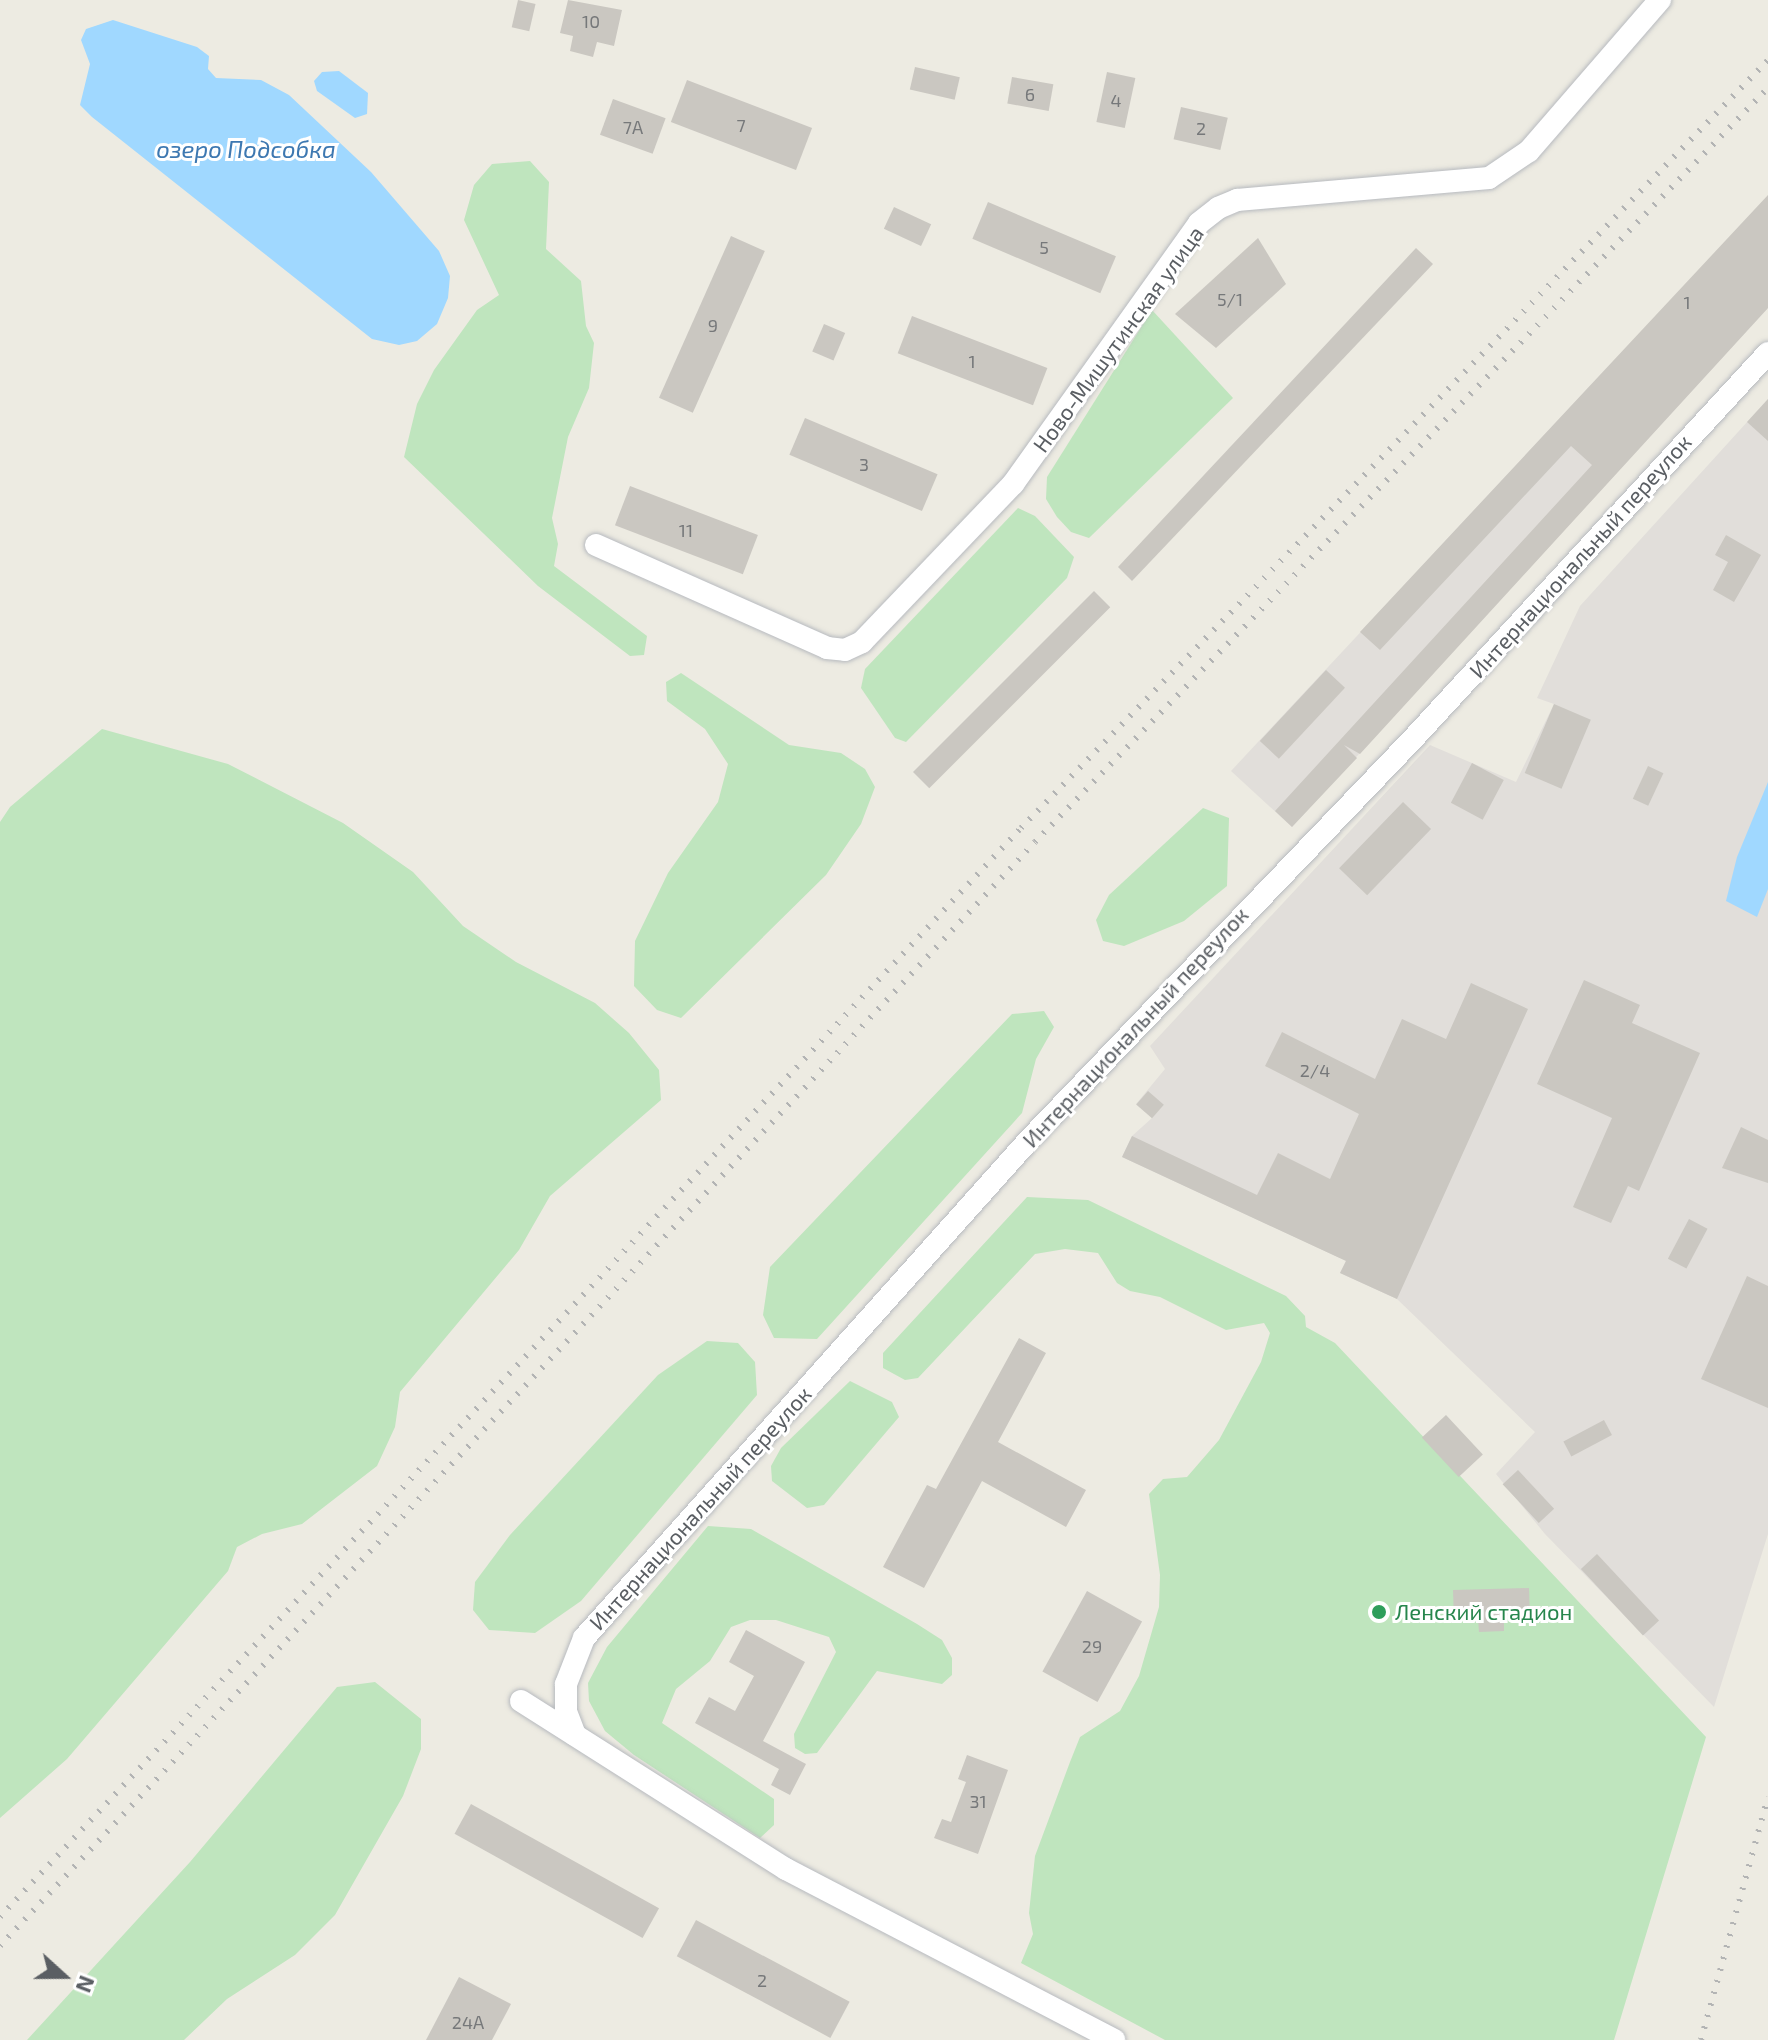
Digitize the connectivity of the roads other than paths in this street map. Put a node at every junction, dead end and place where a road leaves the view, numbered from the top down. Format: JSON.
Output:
{"nodes":[{"id":1,"x":1660,"y":0,"type":"edge"},
{"id":2,"x":1768,"y":353,"type":"edge"},
{"id":3,"x":596,"y":545,"type":"dead end"},
{"id":4,"x":521,"y":1701,"type":"dead end"},
{"id":5,"x":575,"y":1735,"type":"junction"},
{"id":6,"x":1114,"y":2040,"type":"edge"}],
"edges":[{"from":1,"to":3,"type":"street","name":"Ново-Мишутинская улица"},
{"from":2,"to":5,"type":"street","name":"Интернациональный переулок"},
{"from":4,"to":5,"type":"street"},
{"from":5,"to":6,"type":"street"}]}
